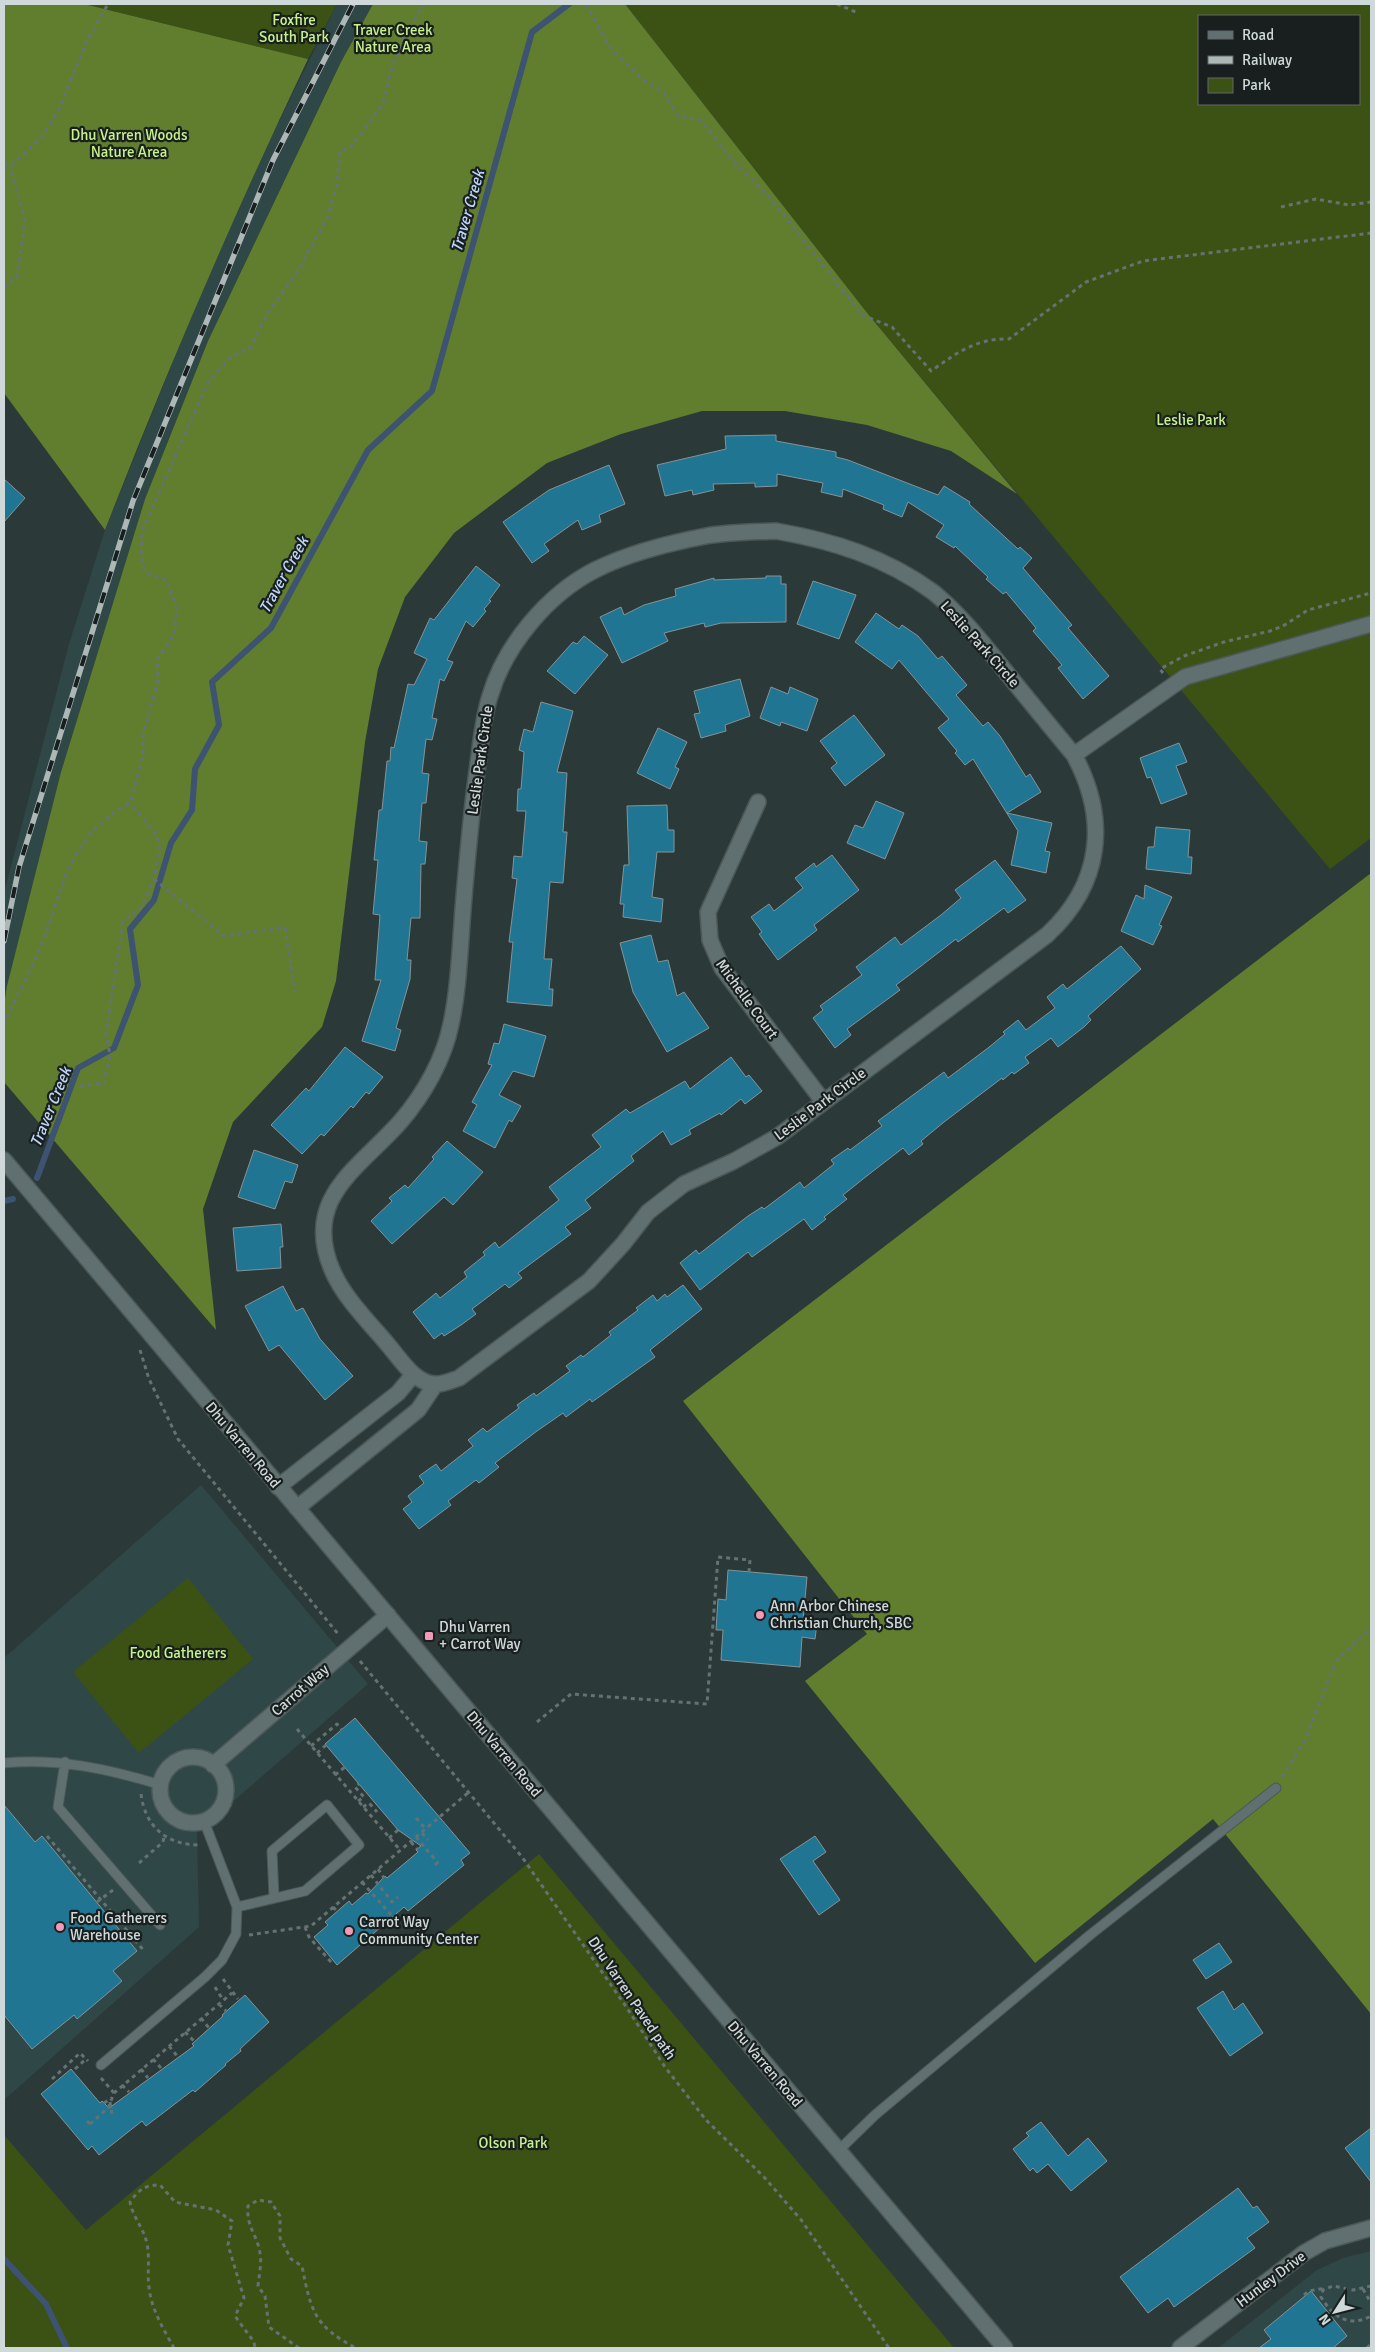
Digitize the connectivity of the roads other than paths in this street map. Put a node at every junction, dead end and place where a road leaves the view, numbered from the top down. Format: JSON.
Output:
{"nodes":[{"id":1,"x":1371,"y":624,"type":"edge"},
{"id":2,"x":1074,"y":755,"type":"junction"},
{"id":3,"x":758,"y":802,"type":"dead end"},
{"id":4,"x":823,"y":1102,"type":"junction"},
{"id":5,"x":4,"y":1160,"type":"edge"},
{"id":6,"x":413,"y":1375,"type":"junction"},
{"id":7,"x":435,"y":1385,"type":"junction"},
{"id":8,"x":364,"y":1419,"type":"junction"},
{"id":9,"x":381,"y":1440,"type":"junction"},
{"id":10,"x":278,"y":1487,"type":"junction"},
{"id":11,"x":297,"y":1508,"type":"junction"},
{"id":12,"x":388,"y":1615,"type":"junction"},
{"id":13,"x":65,"y":1762,"type":"junction"},
{"id":14,"x":4,"y":1763,"type":"edge"},
{"id":15,"x":213,"y":1764,"type":"junction"},
{"id":16,"x":161,"y":1785,"type":"junction"},
{"id":17,"x":1276,"y":1788,"type":"road end"},
{"id":18,"x":204,"y":1821,"type":"junction"},
{"id":19,"x":274,"y":1897,"type":"junction"},
{"id":20,"x":237,"y":1907,"type":"junction"},
{"id":21,"x":160,"y":1925,"type":"dead end"},
{"id":22,"x":101,"y":2065,"type":"dead end"},
{"id":23,"x":838,"y":2151,"type":"junction"},
{"id":24,"x":1371,"y":2228,"type":"edge"},
{"id":25,"x":1005,"y":2348,"type":"edge"},
{"id":26,"x":1180,"y":2348,"type":"edge"}],
"edges":[{"from":1,"to":2,"type":"street"},
{"from":2,"to":4,"type":"street","name":"Leslie Park Circle"},
{"from":2,"to":6,"type":"street","name":"Leslie Park Circle"},
{"from":3,"to":4,"type":"street","name":"Michelle Court"},
{"from":4,"to":7,"type":"street","name":"Leslie Park Circle"},
{"from":5,"to":10,"type":"street","name":"Dhu Varren Road"},
{"from":6,"to":7,"type":"street","name":"Leslie Park Circle"},
{"from":6,"to":8,"type":"street"},
{"from":7,"to":9,"type":"street"},
{"from":8,"to":9,"type":"street"},
{"from":8,"to":10,"type":"street"},
{"from":9,"to":11,"type":"street"},
{"from":10,"to":11,"type":"street","name":"Dhu Varren Road"},
{"from":11,"to":12,"type":"street","name":"Dhu Varren Road"},
{"from":12,"to":15,"type":"street","name":"Carrot Way"},
{"from":12,"to":23,"type":"street","name":"Dhu Varren Road"},
{"from":13,"to":14,"type":"lane"},
{"from":13,"to":16,"type":"lane"},
{"from":13,"to":21,"type":"lane"},
{"from":15,"to":16,"type":"street"},
{"from":15,"to":18,"type":"street"},
{"from":16,"to":18,"type":"street"},
{"from":17,"to":23,"type":"lane"},
{"from":18,"to":20,"type":"lane"},
{"from":19,"to":19,"type":"lane"},
{"from":19,"to":20,"type":"lane"},
{"from":20,"to":22,"type":"lane"},
{"from":23,"to":25,"type":"street","name":"Dhu Varren Road"},
{"from":24,"to":26,"type":"street","name":"Hunley Drive"}]}
